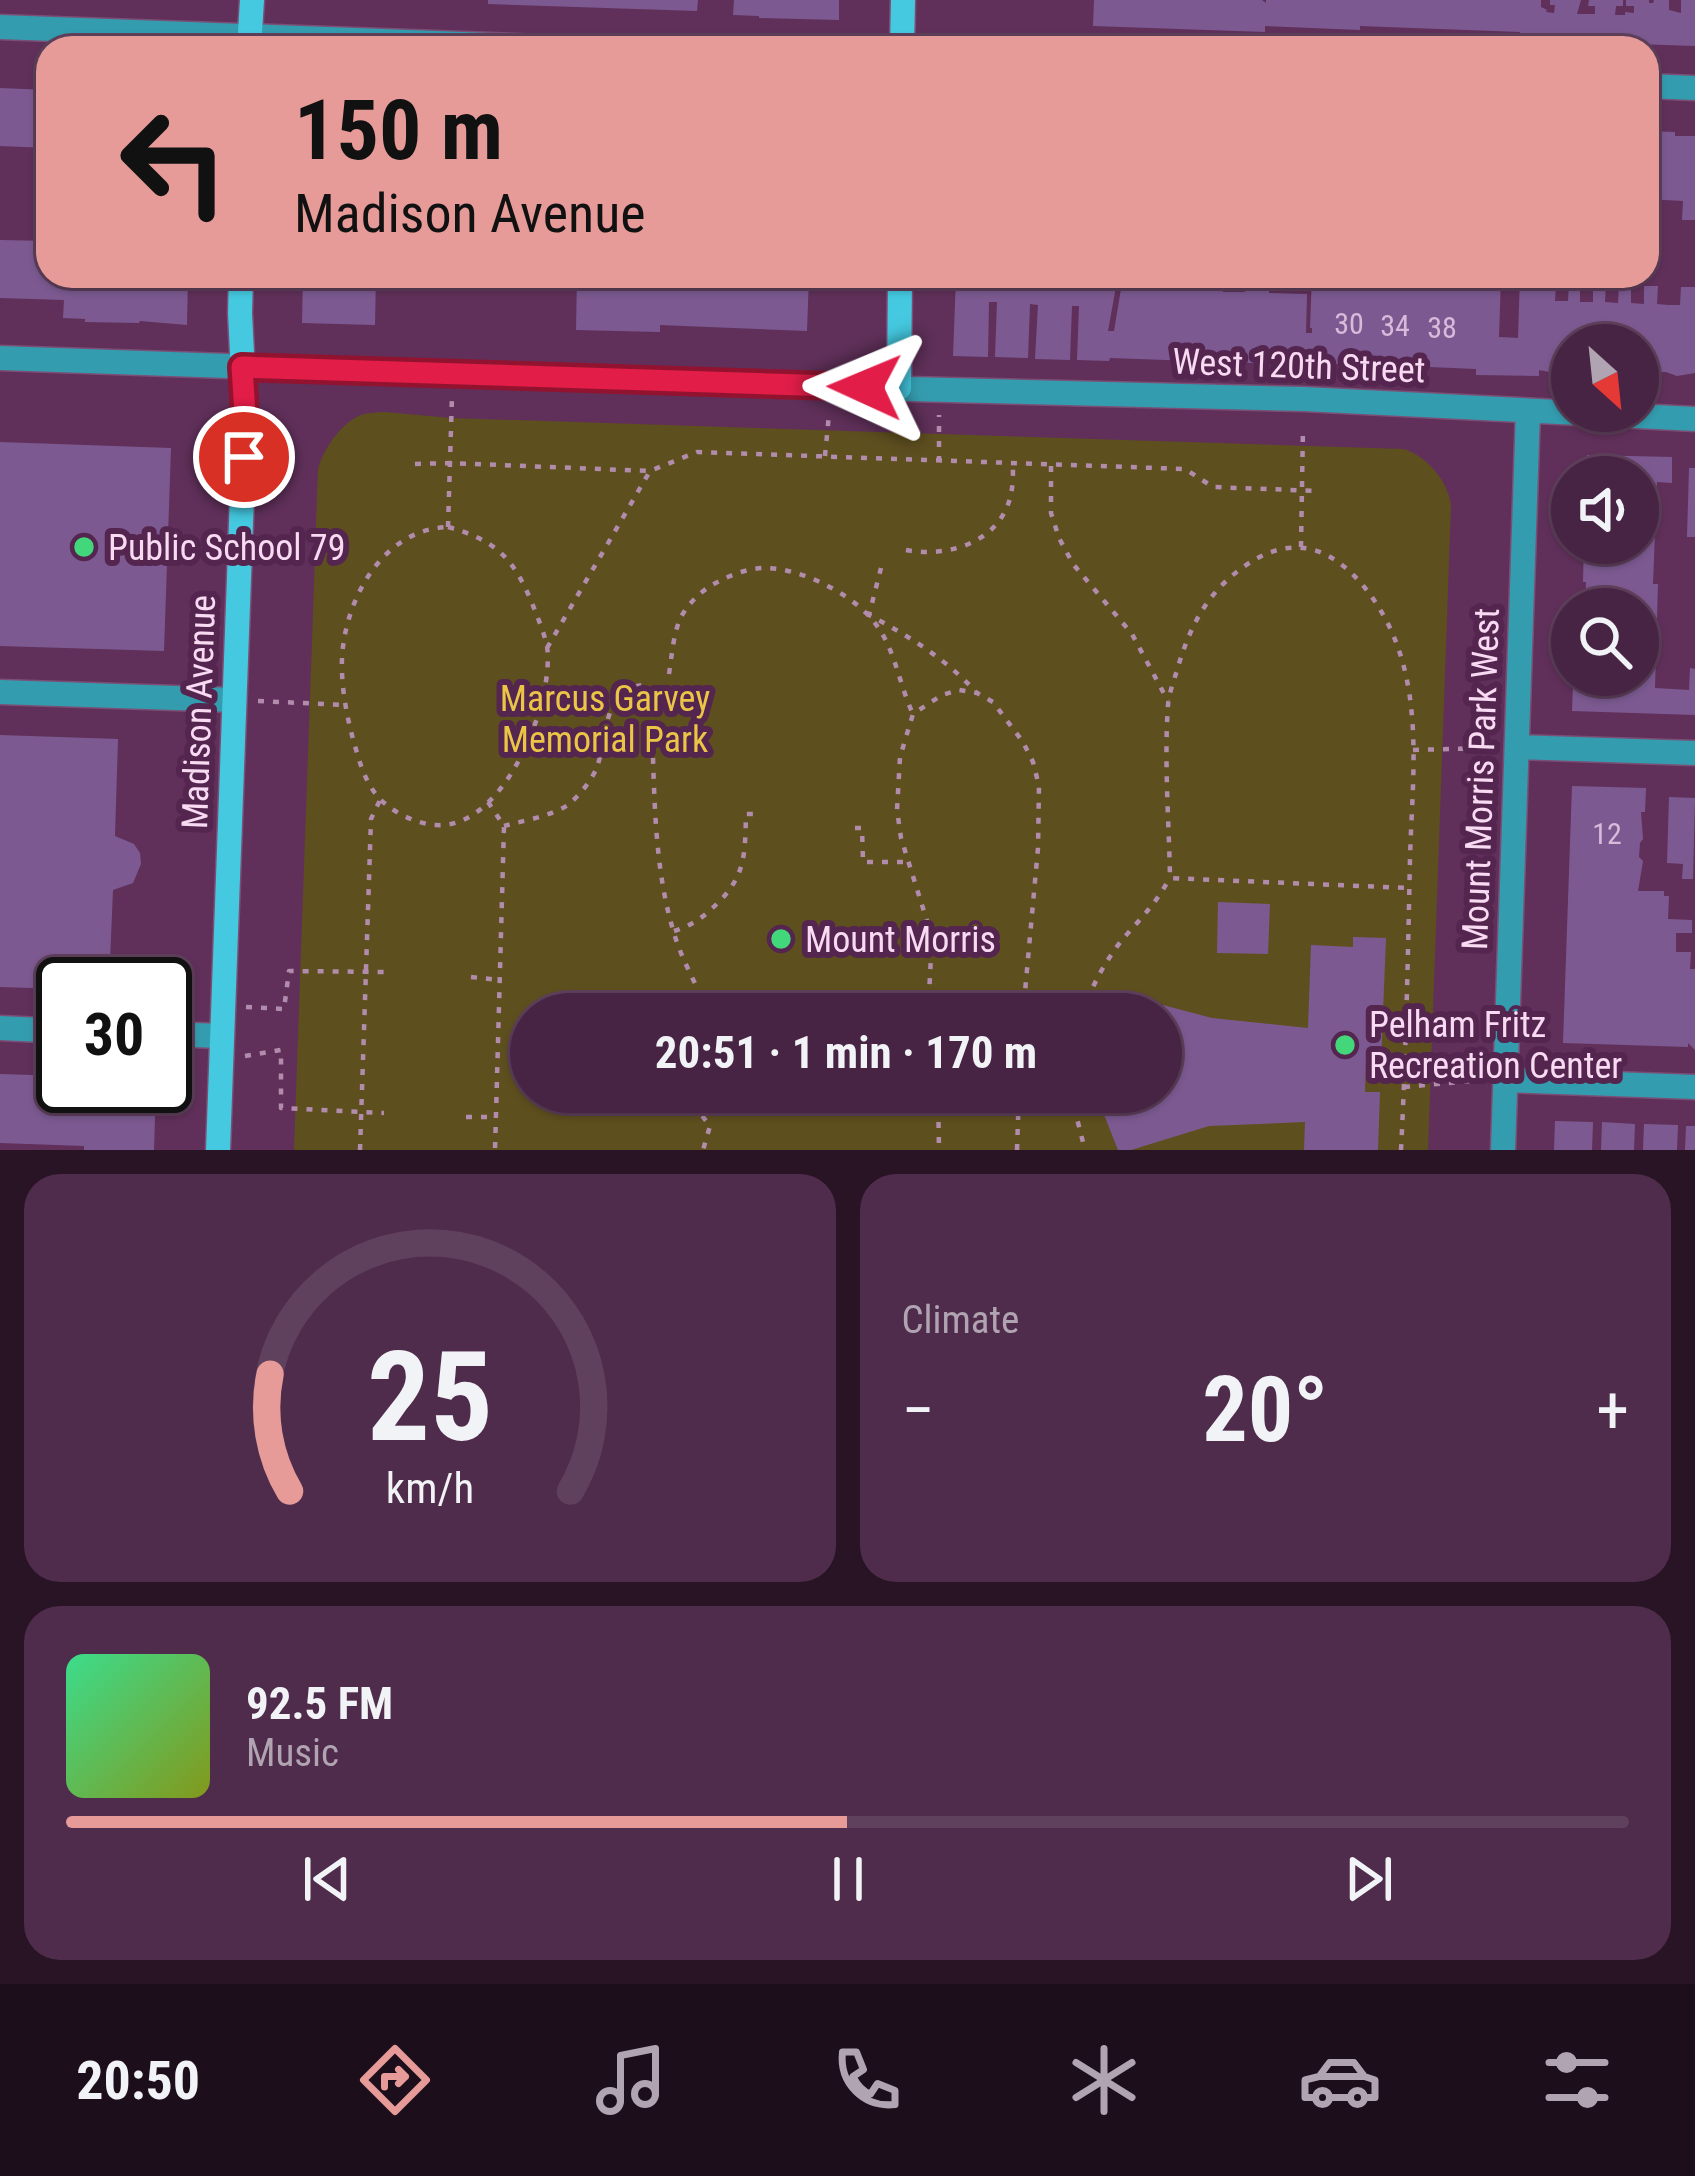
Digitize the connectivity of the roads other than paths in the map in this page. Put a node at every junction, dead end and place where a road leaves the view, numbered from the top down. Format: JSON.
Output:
{"nodes":[{"id":1,"x":252,"y":0,"type":"edge"},
{"id":2,"x":903,"y":0,"type":"edge"},
{"id":3,"x":0,"y":27,"type":"edge"},
{"id":4,"x":150,"y":36,"type":"edge"},
{"id":5,"x":250,"y":36,"type":"edge"},
{"id":6,"x":902,"y":36,"type":"edge"},
{"id":7,"x":1659,"y":86,"type":"edge"},
{"id":8,"x":1695,"y":88,"type":"edge"},
{"id":9,"x":241,"y":288,"type":"edge"},
{"id":10,"x":900,"y":288,"type":"edge"},
{"id":11,"x":0,"y":358,"type":"edge"},
{"id":12,"x":242,"y":367,"type":"junction"},
{"id":13,"x":899,"y":388,"type":"junction"},
{"id":14,"x":1528,"y":411,"type":"junction"},
{"id":15,"x":1695,"y":419,"type":"edge"},
{"id":16,"x":0,"y":692,"type":"edge"},
{"id":17,"x":234,"y":700,"type":"junction"},
{"id":18,"x":1517,"y":747,"type":"junction"},
{"id":19,"x":1695,"y":753,"type":"edge"},
{"id":20,"x":0,"y":1028,"type":"edge"},
{"id":21,"x":36,"y":1029,"type":"edge"},
{"id":22,"x":192,"y":1035,"type":"edge"},
{"id":23,"x":222,"y":1036,"type":"junction"},
{"id":24,"x":1505,"y":1080,"type":"junction"},
{"id":25,"x":1695,"y":1087,"type":"edge"},
{"id":26,"x":218,"y":1150,"type":"edge"},
{"id":27,"x":1503,"y":1150,"type":"edge"}],
"edges":[{"from":1,"to":5,"type":"main road"},
{"from":2,"to":6,"type":"main road"},
{"from":3,"to":4,"type":"street"},
{"from":7,"to":8,"type":"street"},
{"from":9,"to":12,"type":"main road","name":"Madison Avenue"},
{"from":10,"to":13,"type":"main road"},
{"from":11,"to":12,"type":"street","name":"West 120th Street"},
{"from":12,"to":13,"type":"street","name":"West 120th Street"},
{"from":12,"to":17,"type":"main road","name":"Madison Avenue"},
{"from":13,"to":14,"type":"street","name":"West 120th Street"},
{"from":14,"to":15,"type":"street","name":"West 120th Street"},
{"from":14,"to":18,"type":"street","name":"Mount Morris Park West"},
{"from":16,"to":17,"type":"street"},
{"from":17,"to":23,"type":"main road","name":"Madison Avenue"},
{"from":18,"to":19,"type":"street"},
{"from":18,"to":24,"type":"street","name":"Mount Morris Park West"},
{"from":20,"to":21,"type":"street"},
{"from":22,"to":23,"type":"street"},
{"from":23,"to":26,"type":"main road","name":"Madison Avenue"},
{"from":24,"to":25,"type":"street"},
{"from":24,"to":27,"type":"street","name":"Mount Morris Park West"}]}
